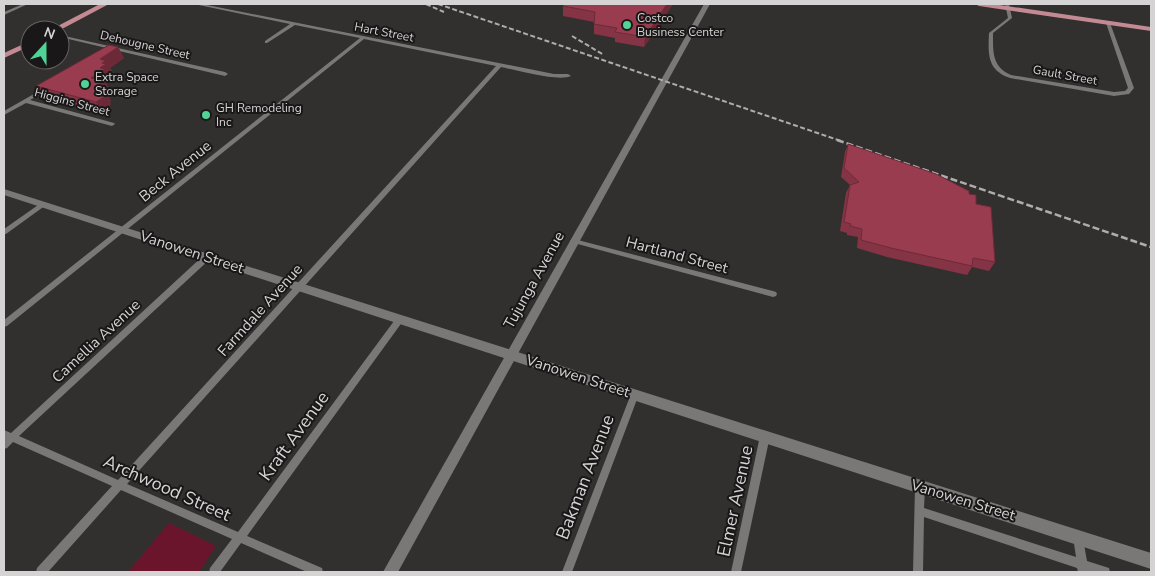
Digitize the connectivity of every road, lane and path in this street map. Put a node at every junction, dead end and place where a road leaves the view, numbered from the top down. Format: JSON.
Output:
{"nodes":[{"id":1,"x":26,"y":4,"type":"edge"},
{"id":2,"x":105,"y":4,"type":"edge"},
{"id":3,"x":196,"y":4,"type":"edge"},
{"id":4,"x":707,"y":4,"type":"edge"},
{"id":5,"x":979,"y":4,"type":"edge"},
{"id":6,"x":1008,"y":6,"type":"edge"},
{"id":7,"x":4,"y":14,"type":"edge"},
{"id":8,"x":70,"y":22,"type":"edge"},
{"id":9,"x":1108,"y":23,"type":"junction"},
{"id":10,"x":294,"y":24,"type":"junction"},
{"id":11,"x":1151,"y":29,"type":"edge"},
{"id":12,"x":70,"y":38,"type":"edge"},
{"id":13,"x":363,"y":38,"type":"junction"},
{"id":14,"x":267,"y":42,"type":"dead end"},
{"id":15,"x":20,"y":48,"type":"edge"},
{"id":16,"x":116,"y":49,"type":"junction"},
{"id":17,"x":108,"y":54,"type":"edge"},
{"id":18,"x":4,"y":56,"type":"edge"},
{"id":19,"x":500,"y":66,"type":"junction"},
{"id":20,"x":225,"y":74,"type":"dead end"},
{"id":21,"x":568,"y":76,"type":"dead end"},
{"id":22,"x":58,"y":82,"type":"edge"},
{"id":23,"x":26,"y":101,"type":"junction"},
{"id":24,"x":4,"y":113,"type":"edge"},
{"id":25,"x":112,"y":124,"type":"dead end"},
{"id":26,"x":4,"y":192,"type":"edge"},
{"id":27,"x":43,"y":205,"type":"junction"},
{"id":28,"x":122,"y":230,"type":"junction"},
{"id":29,"x":4,"y":232,"type":"edge"},
{"id":30,"x":574,"y":241,"type":"junction"},
{"id":31,"x":207,"y":257,"type":"junction"},
{"id":32,"x":300,"y":287,"type":"junction"},
{"id":33,"x":773,"y":294,"type":"dead end"},
{"id":34,"x":400,"y":319,"type":"junction"},
{"id":35,"x":4,"y":324,"type":"edge"},
{"id":36,"x":511,"y":354,"type":"junction"},
{"id":37,"x":635,"y":394,"type":"junction"},
{"id":38,"x":8,"y":436,"type":"edge"},
{"id":39,"x":765,"y":436,"type":"junction"},
{"id":40,"x":4,"y":445,"type":"edge"},
{"id":41,"x":120,"y":485,"type":"junction"},
{"id":42,"x":920,"y":487,"type":"junction"},
{"id":43,"x":920,"y":512,"type":"junction"},
{"id":44,"x":1078,"y":537,"type":"junction"},
{"id":45,"x":239,"y":538,"type":"junction"},
{"id":46,"x":1151,"y":561,"type":"edge"},
{"id":47,"x":1082,"y":568,"type":"edge"},
{"id":48,"x":41,"y":572,"type":"edge"},
{"id":49,"x":214,"y":572,"type":"edge"},
{"id":50,"x":318,"y":572,"type":"edge"},
{"id":51,"x":390,"y":572,"type":"edge"},
{"id":52,"x":566,"y":572,"type":"edge"},
{"id":53,"x":736,"y":572,"type":"edge"},
{"id":54,"x":918,"y":572,"type":"edge"},
{"id":55,"x":1105,"y":572,"type":"edge"}],
"edges":[{"from":1,"to":7,"type":"street"},
{"from":2,"to":8,"type":"main road"},
{"from":3,"to":10,"type":"street","name":"Hart Street"},
{"from":4,"to":30,"type":"street","name":"Tujunga Avenue"},
{"from":5,"to":6,"type":"main road"},
{"from":6,"to":9,"type":"main road"},
{"from":6,"to":9,"type":"street","name":"Gault Street"},
{"from":9,"to":11,"type":"main road"},
{"from":10,"to":13,"type":"street","name":"Hart Street"},
{"from":10,"to":14,"type":"street"},
{"from":12,"to":16,"type":"street","name":"Dehougne Street"},
{"from":13,"to":19,"type":"street","name":"Hart Street"},
{"from":13,"to":28,"type":"street","name":"Beck Avenue"},
{"from":15,"to":18,"type":"main road"},
{"from":16,"to":17,"type":"street"},
{"from":16,"to":20,"type":"street","name":"Dehougne Street"},
{"from":19,"to":21,"type":"street","name":"Hart Street"},
{"from":19,"to":32,"type":"street","name":"Farmdale Avenue"},
{"from":22,"to":23,"type":"street"},
{"from":23,"to":24,"type":"street"},
{"from":23,"to":25,"type":"street","name":"Higgins Street"},
{"from":26,"to":27,"type":"main road","name":"Vanowen Street"},
{"from":27,"to":28,"type":"main road","name":"Vanowen Street"},
{"from":27,"to":29,"type":"street"},
{"from":28,"to":31,"type":"main road","name":"Vanowen Street"},
{"from":28,"to":35,"type":"street","name":"Beck Avenue"},
{"from":30,"to":33,"type":"street","name":"Hartland Street"},
{"from":30,"to":36,"type":"street","name":"Tujunga Avenue"},
{"from":31,"to":32,"type":"main road","name":"Vanowen Street"},
{"from":31,"to":38,"type":"street","name":"Camellia Avenue"},
{"from":32,"to":34,"type":"main road","name":"Vanowen Street"},
{"from":32,"to":41,"type":"street","name":"Farmdale Avenue"},
{"from":34,"to":36,"type":"main road","name":"Vanowen Street"},
{"from":34,"to":45,"type":"street","name":"Kraft Avenue"},
{"from":36,"to":37,"type":"main road","name":"Vanowen Street"},
{"from":36,"to":51,"type":"street","name":"Tujunga Avenue"},
{"from":37,"to":39,"type":"main road","name":"Vanowen Street"},
{"from":37,"to":52,"type":"street","name":"Bakman Avenue"},
{"from":38,"to":40,"type":"street","name":"Camellia Avenue"},
{"from":38,"to":41,"type":"street","name":"Archwood Street"},
{"from":39,"to":42,"type":"main road","name":"Vanowen Street"},
{"from":39,"to":53,"type":"street","name":"Elmer Avenue"},
{"from":41,"to":45,"type":"street","name":"Archwood Street"},
{"from":41,"to":48,"type":"street","name":"Farmdale Avenue"},
{"from":42,"to":43,"type":"street"},
{"from":42,"to":44,"type":"main road","name":"Vanowen Street"},
{"from":43,"to":47,"type":"street","name":"Vanowen Street"},
{"from":43,"to":54,"type":"street"},
{"from":44,"to":46,"type":"main road","name":"Vanowen Street"},
{"from":44,"to":47,"type":"street"},
{"from":45,"to":49,"type":"street","name":"Kraft Avenue"},
{"from":45,"to":50,"type":"street","name":"Archwood Street"},
{"from":47,"to":55,"type":"street","name":"Vanowen Street"}]}
